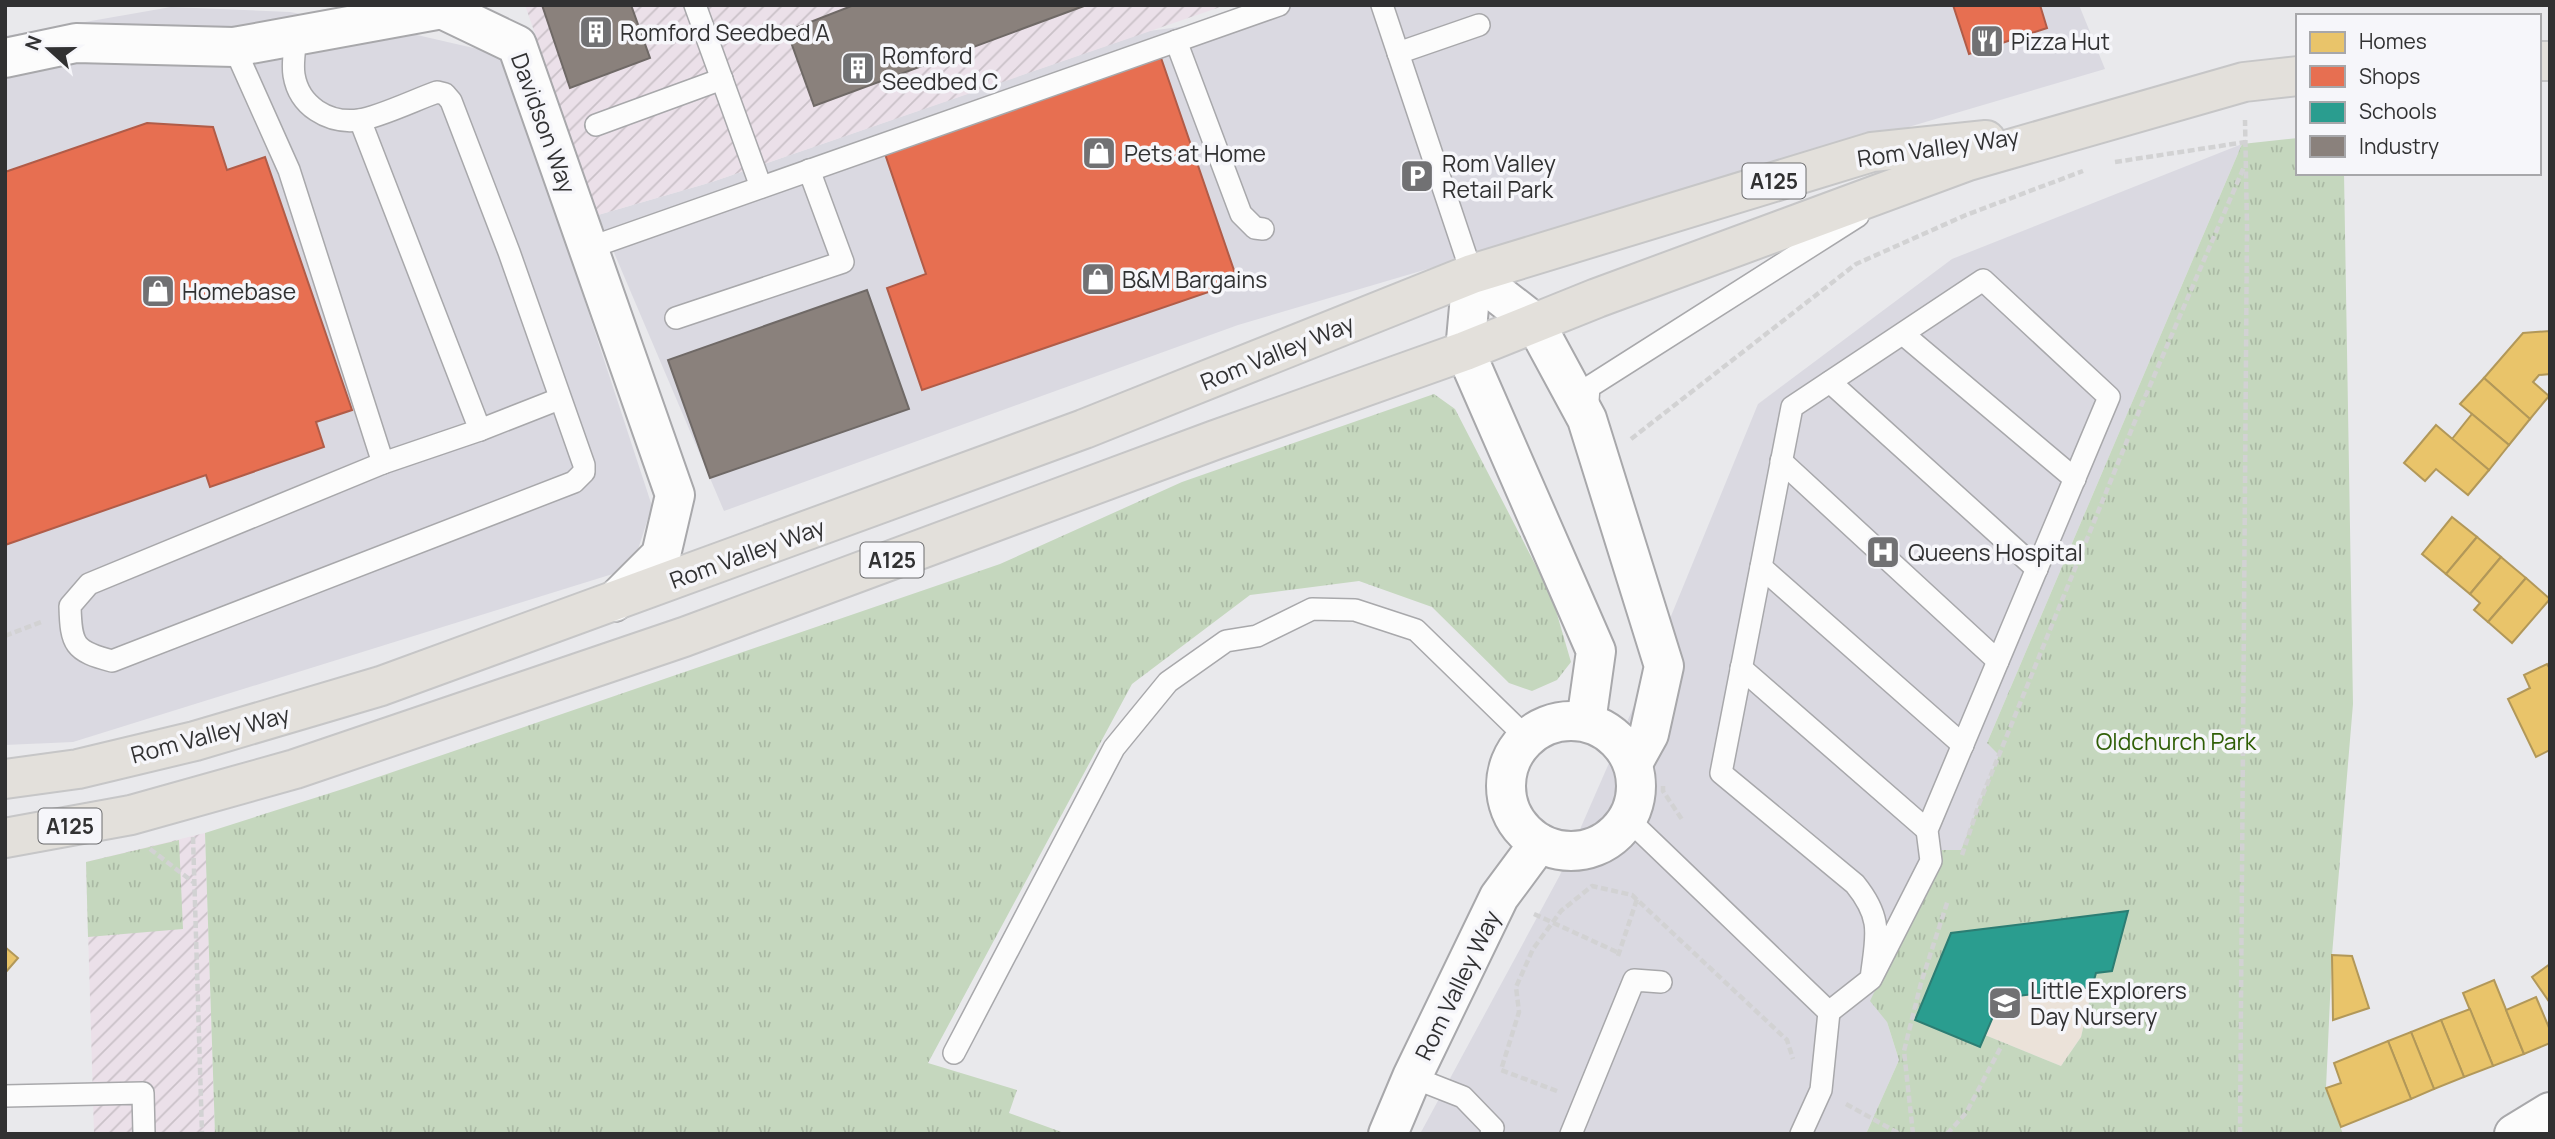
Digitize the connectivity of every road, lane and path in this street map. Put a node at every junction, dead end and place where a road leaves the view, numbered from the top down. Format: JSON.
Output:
{"nodes":[{"id":1,"x":1279,"y":5,"type":"edge"},
{"id":2,"x":1382,"y":5,"type":"edge"},
{"id":3,"x":698,"y":6,"type":"edge"},
{"id":4,"x":1479,"y":24,"type":"dead end"},
{"id":5,"x":296,"y":36,"type":"junction"},
{"id":6,"x":1176,"y":41,"type":"junction"},
{"id":7,"x":234,"y":47,"type":"junction"},
{"id":8,"x":1398,"y":53,"type":"junction"},
{"id":9,"x":5,"y":58,"type":"edge"},
{"id":10,"x":2296,"y":76,"type":"edge"},
{"id":11,"x":722,"y":79,"type":"junction"},
{"id":12,"x":2244,"y":82,"type":"junction"},
{"id":13,"x":360,"y":120,"type":"junction"},
{"id":14,"x":596,"y":125,"type":"dead end"},
{"id":15,"x":2085,"y":127,"type":"junction"},
{"id":16,"x":2245,"y":164,"type":"junction"},
{"id":17,"x":809,"y":170,"type":"junction"},
{"id":18,"x":1910,"y":183,"type":"junction"},
{"id":19,"x":761,"y":187,"type":"junction"},
{"id":20,"x":1263,"y":229,"type":"dead end"},
{"id":21,"x":589,"y":248,"type":"junction"},
{"id":22,"x":1472,"y":274,"type":"junction"},
{"id":23,"x":676,"y":318,"type":"dead end"},
{"id":24,"x":1535,"y":323,"type":"junction"},
{"id":25,"x":1903,"y":334,"type":"junction"},
{"id":26,"x":1465,"y":351,"type":"junction"},
{"id":27,"x":1830,"y":382,"type":"junction"},
{"id":28,"x":559,"y":400,"type":"junction"},
{"id":29,"x":1587,"y":419,"type":"junction"},
{"id":30,"x":480,"y":430,"type":"junction"},
{"id":31,"x":1782,"y":461,"type":"junction"},
{"id":32,"x":383,"y":463,"type":"junction"},
{"id":33,"x":2075,"y":479,"type":"junction"},
{"id":34,"x":1761,"y":567,"type":"junction"},
{"id":35,"x":2037,"y":569,"type":"junction"},
{"id":36,"x":614,"y":602,"type":"junction"},
{"id":37,"x":1998,"y":661,"type":"junction"},
{"id":38,"x":1741,"y":668,"type":"junction"},
{"id":39,"x":1586,"y":722,"type":"junction"},
{"id":40,"x":1527,"y":738,"type":"junction"},
{"id":41,"x":1963,"y":745,"type":"junction"},
{"id":42,"x":1633,"y":763,"type":"junction"},
{"id":43,"x":5,"y":779,"type":"edge"},
{"id":44,"x":1628,"y":818,"type":"junction"},
{"id":45,"x":1927,"y":830,"type":"junction"},
{"id":46,"x":193,"y":836,"type":"dead end"},
{"id":47,"x":5,"y":838,"type":"edge"},
{"id":48,"x":1539,"y":844,"type":"junction"},
{"id":49,"x":148,"y":848,"type":"dead end"},
{"id":50,"x":1958,"y":868,"type":"dead end"},
{"id":51,"x":194,"y":883,"type":"junction"},
{"id":52,"x":1950,"y":894,"type":"dead end"},
{"id":53,"x":1499,"y":897,"type":"junction"},
{"id":54,"x":1619,"y":953,"type":"dead end"},
{"id":55,"x":1871,"y":979,"type":"junction"},
{"id":56,"x":1661,"y":982,"type":"dead end"},
{"id":57,"x":1829,"y":1012,"type":"junction"},
{"id":58,"x":2002,"y":1045,"type":"dead end"},
{"id":59,"x":954,"y":1053,"type":"dead end"},
{"id":60,"x":1412,"y":1077,"type":"junction"},
{"id":61,"x":1821,"y":1090,"type":"junction"},
{"id":62,"x":5,"y":1096,"type":"edge"},
{"id":63,"x":2550,"y":1112,"type":"edge"},
{"id":64,"x":144,"y":1134,"type":"edge"},
{"id":65,"x":202,"y":1134,"type":"edge"},
{"id":66,"x":1388,"y":1134,"type":"edge"},
{"id":67,"x":1491,"y":1134,"type":"edge"},
{"id":68,"x":1571,"y":1134,"type":"edge"},
{"id":69,"x":1801,"y":1134,"type":"edge"},
{"id":70,"x":1899,"y":1134,"type":"edge"},
{"id":71,"x":1913,"y":1134,"type":"edge"},
{"id":72,"x":1947,"y":1134,"type":"edge"},
{"id":73,"x":2240,"y":1134,"type":"edge"},
{"id":74,"x":2514,"y":1134,"type":"edge"}],
"edges":[{"from":1,"to":6,"type":"lane"},
{"from":2,"to":8,"type":"lane"},
{"from":3,"to":11,"type":"lane"},
{"from":4,"to":8,"type":"lane"},
{"from":5,"to":7,"type":"street","name":"Davidson Way"},
{"from":5,"to":13,"type":"lane"},
{"from":5,"to":21,"type":"street","name":"Davidson Way"},
{"from":6,"to":17,"type":"lane"},
{"from":6,"to":20,"type":"lane"},
{"from":7,"to":9,"type":"street","name":"Davidson Way"},
{"from":7,"to":32,"type":"lane"},
{"from":8,"to":22,"type":"lane"},
{"from":10,"to":12,"type":"main road","name":"Rom Valley Way","number":"A125"},
{"from":11,"to":14,"type":"lane"},
{"from":11,"to":19,"type":"lane"},
{"from":12,"to":15,"type":"main road","name":"Rom Valley Way","number":"A125"},
{"from":12,"to":16,"type":"path"},
{"from":13,"to":28,"type":"lane"},
{"from":13,"to":30,"type":"lane"},
{"from":15,"to":18,"type":"main road","name":"Rom Valley Way","number":"A125"},
{"from":15,"to":22,"type":"main road","name":"Rom Valley Way","number":"A125"},
{"from":16,"to":50,"type":"path"},
{"from":16,"to":73,"type":"path"},
{"from":17,"to":19,"type":"lane"},
{"from":17,"to":23,"type":"lane"},
{"from":18,"to":24,"type":"main road","name":"Rom Valley Way","number":"A125"},
{"from":18,"to":29,"type":"lane"},
{"from":19,"to":21,"type":"lane"},
{"from":21,"to":36,"type":"street","name":"Davidson Way"},
{"from":22,"to":24,"type":"street"},
{"from":22,"to":26,"type":"street"},
{"from":22,"to":36,"type":"main road","name":"Rom Valley Way","number":"A125"},
{"from":24,"to":26,"type":"main road","name":"Rom Valley Way","number":"A125"},
{"from":24,"to":29,"type":"street"},
{"from":25,"to":27,"type":"lane"},
{"from":25,"to":33,"type":"lane"},
{"from":25,"to":33,"type":"lane"},
{"from":26,"to":39,"type":"street"},
{"from":26,"to":47,"type":"main road","name":"Rom Valley Way","number":"A125"},
{"from":27,"to":31,"type":"lane"},
{"from":27,"to":35,"type":"lane"},
{"from":28,"to":30,"type":"lane"},
{"from":28,"to":32,"type":"lane"},
{"from":29,"to":42,"type":"street"},
{"from":30,"to":32,"type":"lane"},
{"from":31,"to":34,"type":"lane"},
{"from":31,"to":37,"type":"lane"},
{"from":33,"to":35,"type":"lane"},
{"from":34,"to":38,"type":"lane"},
{"from":34,"to":41,"type":"lane"},
{"from":35,"to":37,"type":"lane"},
{"from":36,"to":43,"type":"main road","name":"Rom Valley Way","number":"A125"},
{"from":37,"to":41,"type":"lane"},
{"from":38,"to":45,"type":"lane"},
{"from":38,"to":55,"type":"lane"},
{"from":39,"to":40,"type":"street"},
{"from":39,"to":42,"type":"street"},
{"from":40,"to":48,"type":"street"},
{"from":40,"to":59,"type":"lane"},
{"from":41,"to":45,"type":"lane"},
{"from":42,"to":44,"type":"street"},
{"from":44,"to":48,"type":"street"},
{"from":44,"to":57,"type":"lane"},
{"from":45,"to":55,"type":"lane"},
{"from":46,"to":51,"type":"path"},
{"from":48,"to":53,"type":"street","name":"Rom Valley Way"},
{"from":49,"to":51,"type":"path"},
{"from":51,"to":65,"type":"path"},
{"from":52,"to":71,"type":"path"},
{"from":53,"to":54,"type":"path"},
{"from":53,"to":60,"type":"street","name":"Rom Valley Way"},
{"from":55,"to":57,"type":"lane"},
{"from":56,"to":68,"type":"lane"},
{"from":57,"to":61,"type":"lane"},
{"from":58,"to":72,"type":"path"},
{"from":60,"to":66,"type":"street","name":"Rom Valley Way"},
{"from":60,"to":67,"type":"lane"},
{"from":61,"to":69,"type":"lane"},
{"from":61,"to":70,"type":"path"},
{"from":62,"to":64,"type":"lane"},
{"from":63,"to":74,"type":"street"}]}
